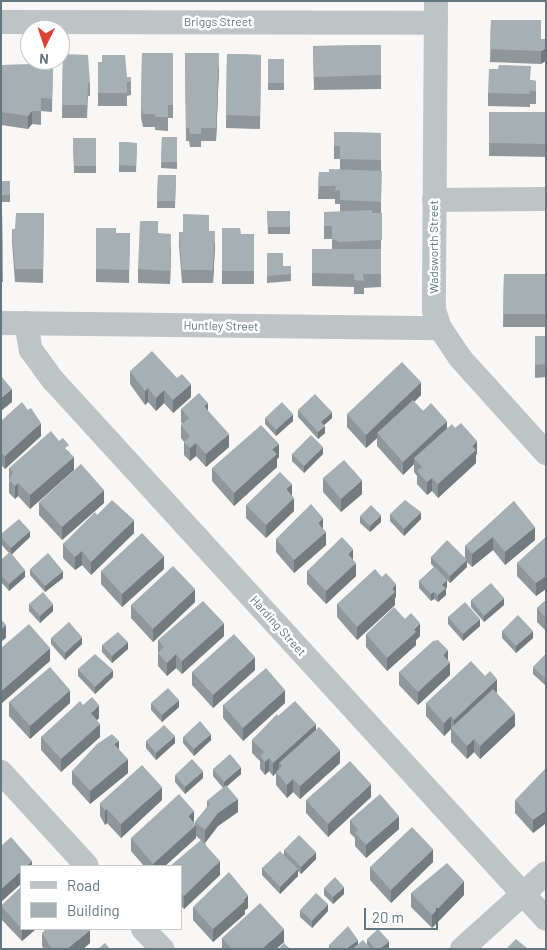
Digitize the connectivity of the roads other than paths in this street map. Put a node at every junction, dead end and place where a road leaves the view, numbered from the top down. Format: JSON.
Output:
{"nodes":[{"id":1,"x":436,"y":12,"type":"edge"},
{"id":2,"x":8,"y":15,"type":"edge"},
{"id":3,"x":546,"y":199,"type":"edge"},
{"id":4,"x":434,"y":200,"type":"junction"},
{"id":5,"x":1,"y":323,"type":"edge"},
{"id":6,"x":26,"y":323,"type":"junction"},
{"id":7,"x":440,"y":328,"type":"junction"},
{"id":8,"x":546,"y":453,"type":"edge"},
{"id":9,"x":1,"y":772,"type":"edge"},
{"id":10,"x":86,"y":865,"type":"edge"},
{"id":11,"x":546,"y":873,"type":"edge"},
{"id":12,"x":522,"y":894,"type":"junction"},
{"id":13,"x":546,"y":919,"type":"edge"},
{"id":14,"x":145,"y":930,"type":"edge"},
{"id":15,"x":162,"y":949,"type":"edge"},
{"id":16,"x":462,"y":949,"type":"edge"}],
"edges":[{"from":1,"to":2,"type":"street","name":"Briggs Street"},
{"from":1,"to":4,"type":"street","name":"Wadsworth Street"},
{"from":3,"to":4,"type":"street"},
{"from":4,"to":7,"type":"street","name":"Wadsworth Street"},
{"from":5,"to":6,"type":"street","name":"Huntley Street"},
{"from":6,"to":7,"type":"street","name":"Huntley Street"},
{"from":6,"to":12,"type":"street","name":"Harding Street"},
{"from":7,"to":8,"type":"street","name":"Wadsworth Street"},
{"from":9,"to":10,"type":"street"},
{"from":11,"to":12,"type":"street"},
{"from":12,"to":13,"type":"street","name":"Harding Street"},
{"from":12,"to":16,"type":"street"},
{"from":14,"to":15,"type":"street"}]}
